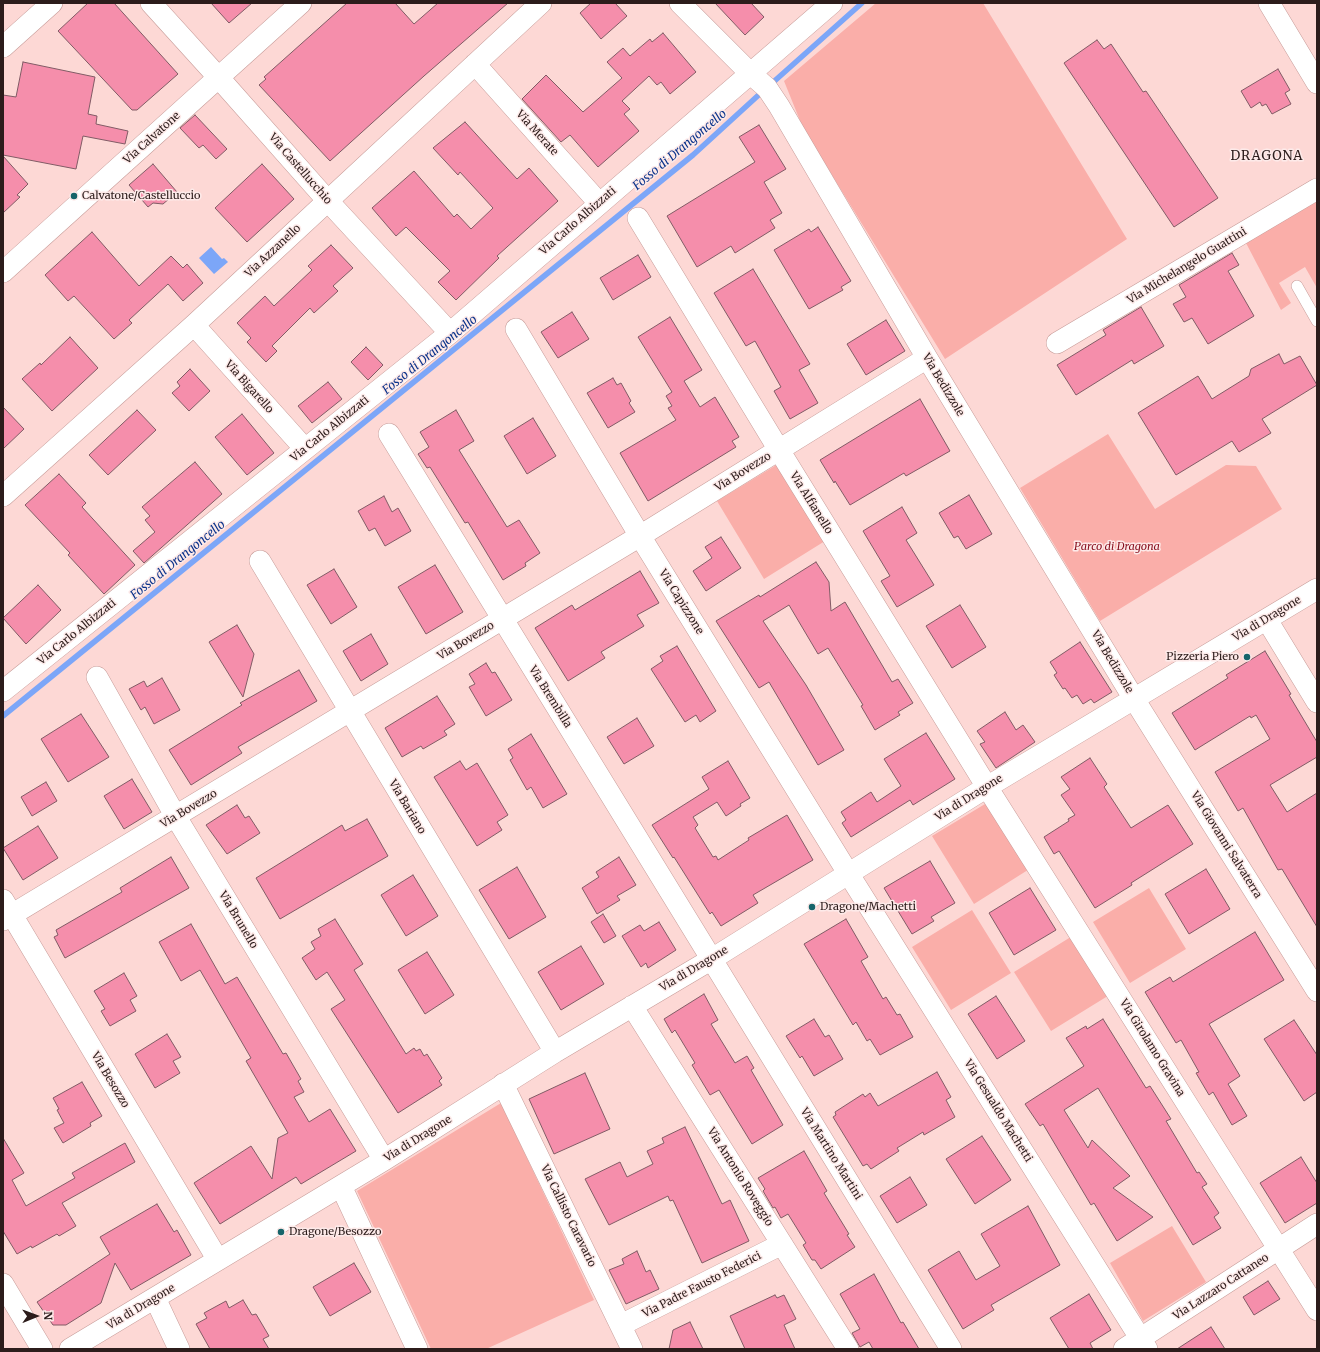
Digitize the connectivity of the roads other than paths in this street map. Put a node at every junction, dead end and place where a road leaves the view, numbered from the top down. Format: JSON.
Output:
{"nodes":[{"id":1,"x":52,"y":3,"type":"edge"},
{"id":2,"x":151,"y":3,"type":"edge"},
{"id":3,"x":301,"y":3,"type":"edge"},
{"id":4,"x":541,"y":3,"type":"edge"},
{"id":5,"x":680,"y":3,"type":"edge"},
{"id":6,"x":832,"y":3,"type":"edge"},
{"id":7,"x":1274,"y":5,"type":"edge"},
{"id":8,"x":3,"y":47,"type":"edge"},
{"id":9,"x":474,"y":64,"type":"junction"},
{"id":10,"x":751,"y":74,"type":"junction"},
{"id":11,"x":219,"y":78,"type":"junction"},
{"id":12,"x":1317,"y":83,"type":"edge"},
{"id":13,"x":1317,"y":189,"type":"edge"},
{"id":14,"x":327,"y":200,"type":"junction"},
{"id":15,"x":599,"y":203,"type":"junction"},
{"id":16,"x":638,"y":218,"type":"dead end"},
{"id":17,"x":3,"y":272,"type":"edge"},
{"id":18,"x":1297,"y":286,"type":"dead end"},
{"id":19,"x":1317,"y":321,"type":"edge"},
{"id":20,"x":194,"y":325,"type":"junction"},
{"id":21,"x":516,"y":329,"type":"dead end"},
{"id":22,"x":450,"y":333,"type":"junction"},
{"id":23,"x":1057,"y":343,"type":"dead end"},
{"id":24,"x":927,"y":358,"type":"junction"},
{"id":25,"x":389,"y":434,"type":"dead end"},
{"id":26,"x":305,"y":449,"type":"junction"},
{"id":27,"x":779,"y":450,"type":"junction"},
{"id":28,"x":3,"y":496,"type":"edge"},
{"id":29,"x":640,"y":536,"type":"junction"},
{"id":30,"x":260,"y":561,"type":"dead end"},
{"id":31,"x":1317,"y":589,"type":"edge"},
{"id":32,"x":502,"y":618,"type":"junction"},
{"id":33,"x":1267,"y":620,"type":"junction"},
{"id":34,"x":97,"y":677,"type":"dead end"},
{"id":35,"x":3,"y":691,"type":"edge"},
{"id":36,"x":1134,"y":699,"type":"junction"},
{"id":37,"x":1317,"y":702,"type":"edge"},
{"id":38,"x":350,"y":711,"type":"junction"},
{"id":39,"x":986,"y":787,"type":"junction"},
{"id":40,"x":176,"y":817,"type":"junction"},
{"id":41,"x":848,"y":873,"type":"junction"},
{"id":42,"x":6,"y":912,"type":"edge"},
{"id":43,"x":712,"y":959,"type":"junction"},
{"id":44,"x":1317,"y":991,"type":"edge"},
{"id":45,"x":632,"y":1006,"type":"junction"},
{"id":46,"x":555,"y":1052,"type":"junction"},
{"id":47,"x":503,"y":1084,"type":"junction"},
{"id":48,"x":384,"y":1160,"type":"junction"},
{"id":49,"x":341,"y":1186,"type":"junction"},
{"id":50,"x":1317,"y":1224,"type":"edge"},
{"id":51,"x":782,"y":1244,"type":"junction"},
{"id":52,"x":1279,"y":1248,"type":"junction"},
{"id":53,"x":218,"y":1260,"type":"junction"},
{"id":54,"x":3,"y":1284,"type":"edge"},
{"id":55,"x":155,"y":1298,"type":"junction"},
{"id":56,"x":1317,"y":1310,"type":"edge"},
{"id":57,"x":621,"y":1325,"type":"junction"},
{"id":58,"x":1138,"y":1346,"type":"edge"},
{"id":59,"x":42,"y":1349,"type":"edge"},
{"id":60,"x":70,"y":1349,"type":"edge"},
{"id":61,"x":179,"y":1349,"type":"edge"},
{"id":62,"x":417,"y":1349,"type":"edge"},
{"id":63,"x":632,"y":1349,"type":"edge"},
{"id":64,"x":848,"y":1349,"type":"edge"},
{"id":65,"x":951,"y":1349,"type":"edge"}],
"edges":[{"from":1,"to":8,"type":"street"},
{"from":2,"to":11,"type":"street","name":"Via Castellucchio"},
{"from":3,"to":11,"type":"street","name":"Via Calvatone"},
{"from":4,"to":9,"type":"street","name":"Via Azzanello"},
{"from":5,"to":10,"type":"street","name":"Via Bedizzole"},
{"from":6,"to":10,"type":"street","name":"Via Carlo Albizzati"},
{"from":7,"to":12,"type":"street"},
{"from":9,"to":14,"type":"street","name":"Via Azzanello"},
{"from":9,"to":15,"type":"street","name":"Via Merate"},
{"from":10,"to":15,"type":"street","name":"Via Carlo Albizzati"},
{"from":10,"to":24,"type":"street","name":"Via Bedizzole"},
{"from":11,"to":14,"type":"street","name":"Via Castellucchio"},
{"from":11,"to":17,"type":"street","name":"Via Calvatone"},
{"from":13,"to":23,"type":"street","name":"Via Michelangelo Guattini"},
{"from":14,"to":20,"type":"street","name":"Via Azzanello"},
{"from":14,"to":22,"type":"street","name":"Via Castellucchio"},
{"from":15,"to":22,"type":"street","name":"Via Carlo Albizzati"},
{"from":16,"to":27,"type":"street","name":"Via Alfianello"},
{"from":18,"to":19,"type":"lane"},
{"from":20,"to":26,"type":"street","name":"Via Bigarello"},
{"from":20,"to":28,"type":"street","name":"Via Azzanello"},
{"from":21,"to":29,"type":"street","name":"Via Capizzone"},
{"from":22,"to":26,"type":"street","name":"Via Carlo Albizzati"},
{"from":24,"to":27,"type":"street","name":"Via Bovezzo"},
{"from":24,"to":36,"type":"street","name":"Via Bedizzole"},
{"from":25,"to":32,"type":"street","name":"Via Brembilla"},
{"from":26,"to":35,"type":"street","name":"Via Carlo Albizzati"},
{"from":27,"to":29,"type":"street","name":"Via Bovezzo"},
{"from":27,"to":39,"type":"street","name":"Via Alfianello"},
{"from":29,"to":32,"type":"street","name":"Via Bovezzo"},
{"from":29,"to":41,"type":"street","name":"Via Capizzone"},
{"from":30,"to":38,"type":"street","name":"Via Bariano"},
{"from":31,"to":33,"type":"street","name":"Via di Dragone"},
{"from":32,"to":38,"type":"street","name":"Via Bovezzo"},
{"from":32,"to":43,"type":"street","name":"Via Brembilla"},
{"from":33,"to":36,"type":"street","name":"Via di Dragone"},
{"from":33,"to":37,"type":"street"},
{"from":34,"to":40,"type":"street","name":"Via Brunello"},
{"from":36,"to":39,"type":"street","name":"Via di Dragone"},
{"from":36,"to":44,"type":"street","name":"Via Giovanni Salvaterra"},
{"from":38,"to":40,"type":"street","name":"Via Bovezzo"},
{"from":38,"to":46,"type":"street","name":"Via Bariano"},
{"from":39,"to":41,"type":"street","name":"Via di Dragone"},
{"from":39,"to":52,"type":"street","name":"Via Girolamo Gravina"},
{"from":40,"to":42,"type":"street","name":"Via Bovezzo"},
{"from":40,"to":48,"type":"street","name":"Via Brunello"},
{"from":41,"to":43,"type":"street","name":"Via di Dragone"},
{"from":41,"to":58,"type":"street","name":"Via Gesualdo Machetti"},
{"from":42,"to":53,"type":"street","name":"Via Besozzo"},
{"from":43,"to":45,"type":"street","name":"Via di Dragone"},
{"from":43,"to":65,"type":"street","name":"Via Martino Martini"},
{"from":45,"to":46,"type":"street","name":"Via di Dragone"},
{"from":45,"to":51,"type":"street","name":"Via Antonio Roveggio"},
{"from":46,"to":47,"type":"street","name":"Via di Dragone"},
{"from":47,"to":48,"type":"street","name":"Via di Dragone"},
{"from":47,"to":57,"type":"street","name":"Via Callisto Caravario"},
{"from":48,"to":49,"type":"street","name":"Via di Dragone"},
{"from":49,"to":53,"type":"street","name":"Via di Dragone"},
{"from":49,"to":62,"type":"street"},
{"from":50,"to":52,"type":"street","name":"Via Lazzaro Cattaneo"},
{"from":51,"to":57,"type":"street","name":"Via Padre Fausto Federici"},
{"from":51,"to":64,"type":"street","name":"Via Antonio Roveggio"},
{"from":52,"to":56,"type":"street","name":"Via Girolamo Gravina"},
{"from":52,"to":58,"type":"street","name":"Via Lazzaro Cattaneo"},
{"from":53,"to":55,"type":"street","name":"Via di Dragone"},
{"from":54,"to":59,"type":"street"},
{"from":55,"to":60,"type":"street","name":"Via di Dragone"},
{"from":55,"to":61,"type":"street"},
{"from":57,"to":63,"type":"street","name":"Via Callisto Caravario"}]}
